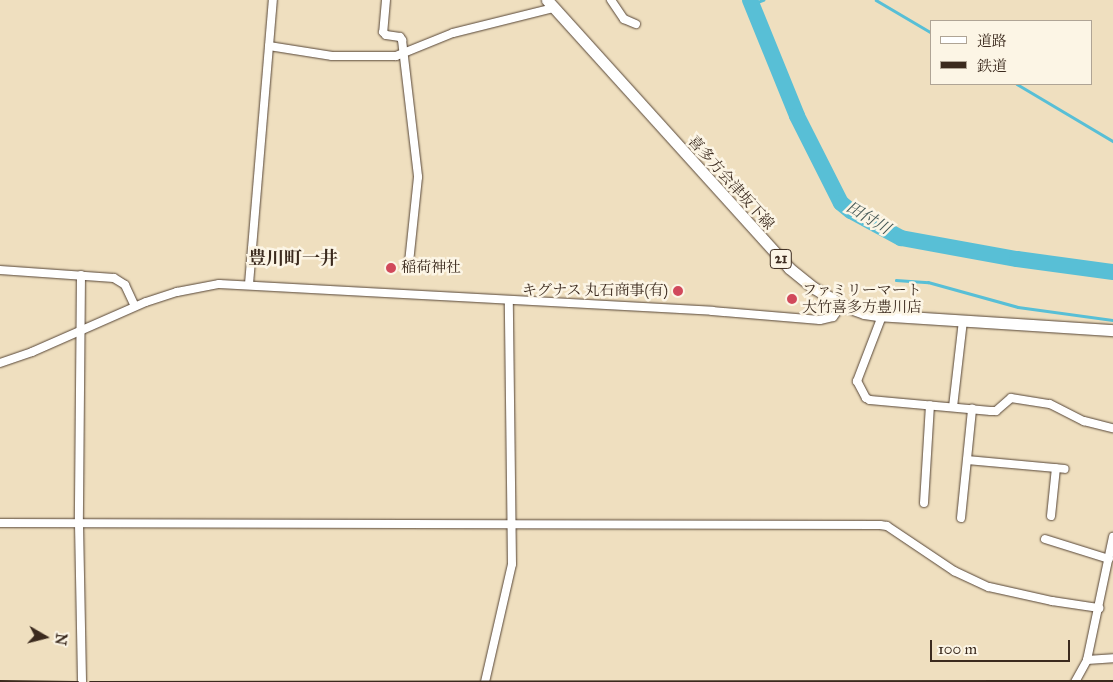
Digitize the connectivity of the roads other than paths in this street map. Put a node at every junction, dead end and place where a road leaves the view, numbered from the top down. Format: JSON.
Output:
{"nodes":[{"id":1,"x":273,"y":0,"type":"edge"},
{"id":2,"x":386,"y":0,"type":"edge"},
{"id":3,"x":611,"y":0,"type":"edge"},
{"id":4,"x":550,"y":4,"type":"edge"},
{"id":5,"x":636,"y":24,"type":"dead end"},
{"id":6,"x":269,"y":46,"type":"junction"},
{"id":7,"x":404,"y":54,"type":"junction"},
{"id":8,"x":409,"y":262,"type":"dead end"},
{"id":9,"x":0,"y":270,"type":"edge"},
{"id":10,"x":80,"y":275,"type":"junction"},
{"id":11,"x":249,"y":284,"type":"junction"},
{"id":12,"x":509,"y":300,"type":"junction"},
{"id":13,"x":842,"y":305,"type":"junction"},
{"id":14,"x":135,"y":306,"type":"junction"},
{"id":15,"x":882,"y":316,"type":"junction"},
{"id":16,"x":963,"y":321,"type":"junction"},
{"id":17,"x":80,"y":329,"type":"junction"},
{"id":18,"x":1113,"y":330,"type":"edge"},
{"id":19,"x":0,"y":362,"type":"edge"},
{"id":20,"x":930,"y":405,"type":"junction"},
{"id":21,"x":953,"y":407,"type":"junction"},
{"id":22,"x":972,"y":409,"type":"junction"},
{"id":23,"x":1113,"y":428,"type":"edge"},
{"id":24,"x":967,"y":460,"type":"junction"},
{"id":25,"x":1056,"y":468,"type":"junction"},
{"id":26,"x":1065,"y":469,"type":"dead end"},
{"id":27,"x":924,"y":504,"type":"dead end"},
{"id":28,"x":1051,"y":516,"type":"dead end"},
{"id":29,"x":961,"y":518,"type":"dead end"},
{"id":30,"x":0,"y":522,"type":"edge"},
{"id":31,"x":510,"y":522,"type":"junction"},
{"id":32,"x":79,"y":524,"type":"junction"},
{"id":33,"x":1113,"y":537,"type":"edge"},
{"id":34,"x":1045,"y":539,"type":"dead end"},
{"id":35,"x":1108,"y":559,"type":"junction"},
{"id":36,"x":1100,"y":608,"type":"junction"},
{"id":37,"x":1113,"y":658,"type":"edge"},
{"id":38,"x":1087,"y":660,"type":"junction"},
{"id":39,"x":82,"y":682,"type":"edge"},
{"id":40,"x":485,"y":682,"type":"edge"},
{"id":41,"x":1075,"y":682,"type":"edge"}],
"edges":[{"from":1,"to":6,"type":"street"},
{"from":2,"to":7,"type":"street"},
{"from":3,"to":5,"type":"street"},
{"from":4,"to":7,"type":"street"},
{"from":4,"to":13,"type":"main road","name":"喜多方会津坂下線","number":"21"},
{"from":6,"to":7,"type":"street"},
{"from":6,"to":11,"type":"street"},
{"from":7,"to":8,"type":"street"},
{"from":9,"to":10,"type":"street"},
{"from":10,"to":14,"type":"street"},
{"from":10,"to":17,"type":"street"},
{"from":11,"to":12,"type":"street"},
{"from":11,"to":14,"type":"street"},
{"from":12,"to":13,"type":"street"},
{"from":12,"to":31,"type":"street"},
{"from":13,"to":15,"type":"main road","name":"喜多方会津坂下線","number":"21"},
{"from":14,"to":17,"type":"street"},
{"from":15,"to":16,"type":"main road","name":"喜多方会津坂下線","number":"21"},
{"from":15,"to":20,"type":"street"},
{"from":16,"to":18,"type":"main road","name":"喜多方会津坂下線","number":"21"},
{"from":16,"to":21,"type":"street"},
{"from":17,"to":19,"type":"street"},
{"from":17,"to":32,"type":"street"},
{"from":20,"to":21,"type":"street"},
{"from":20,"to":27,"type":"street"},
{"from":21,"to":22,"type":"street"},
{"from":22,"to":23,"type":"street"},
{"from":22,"to":24,"type":"street"},
{"from":24,"to":25,"type":"street"},
{"from":24,"to":29,"type":"street"},
{"from":25,"to":26,"type":"street"},
{"from":25,"to":28,"type":"street"},
{"from":30,"to":32,"type":"street"},
{"from":31,"to":32,"type":"street"},
{"from":31,"to":36,"type":"street"},
{"from":31,"to":40,"type":"street"},
{"from":32,"to":39,"type":"street"},
{"from":33,"to":35,"type":"street"},
{"from":34,"to":35,"type":"street"},
{"from":35,"to":36,"type":"street"},
{"from":36,"to":38,"type":"street"},
{"from":37,"to":38,"type":"street"},
{"from":38,"to":41,"type":"street"}]}
